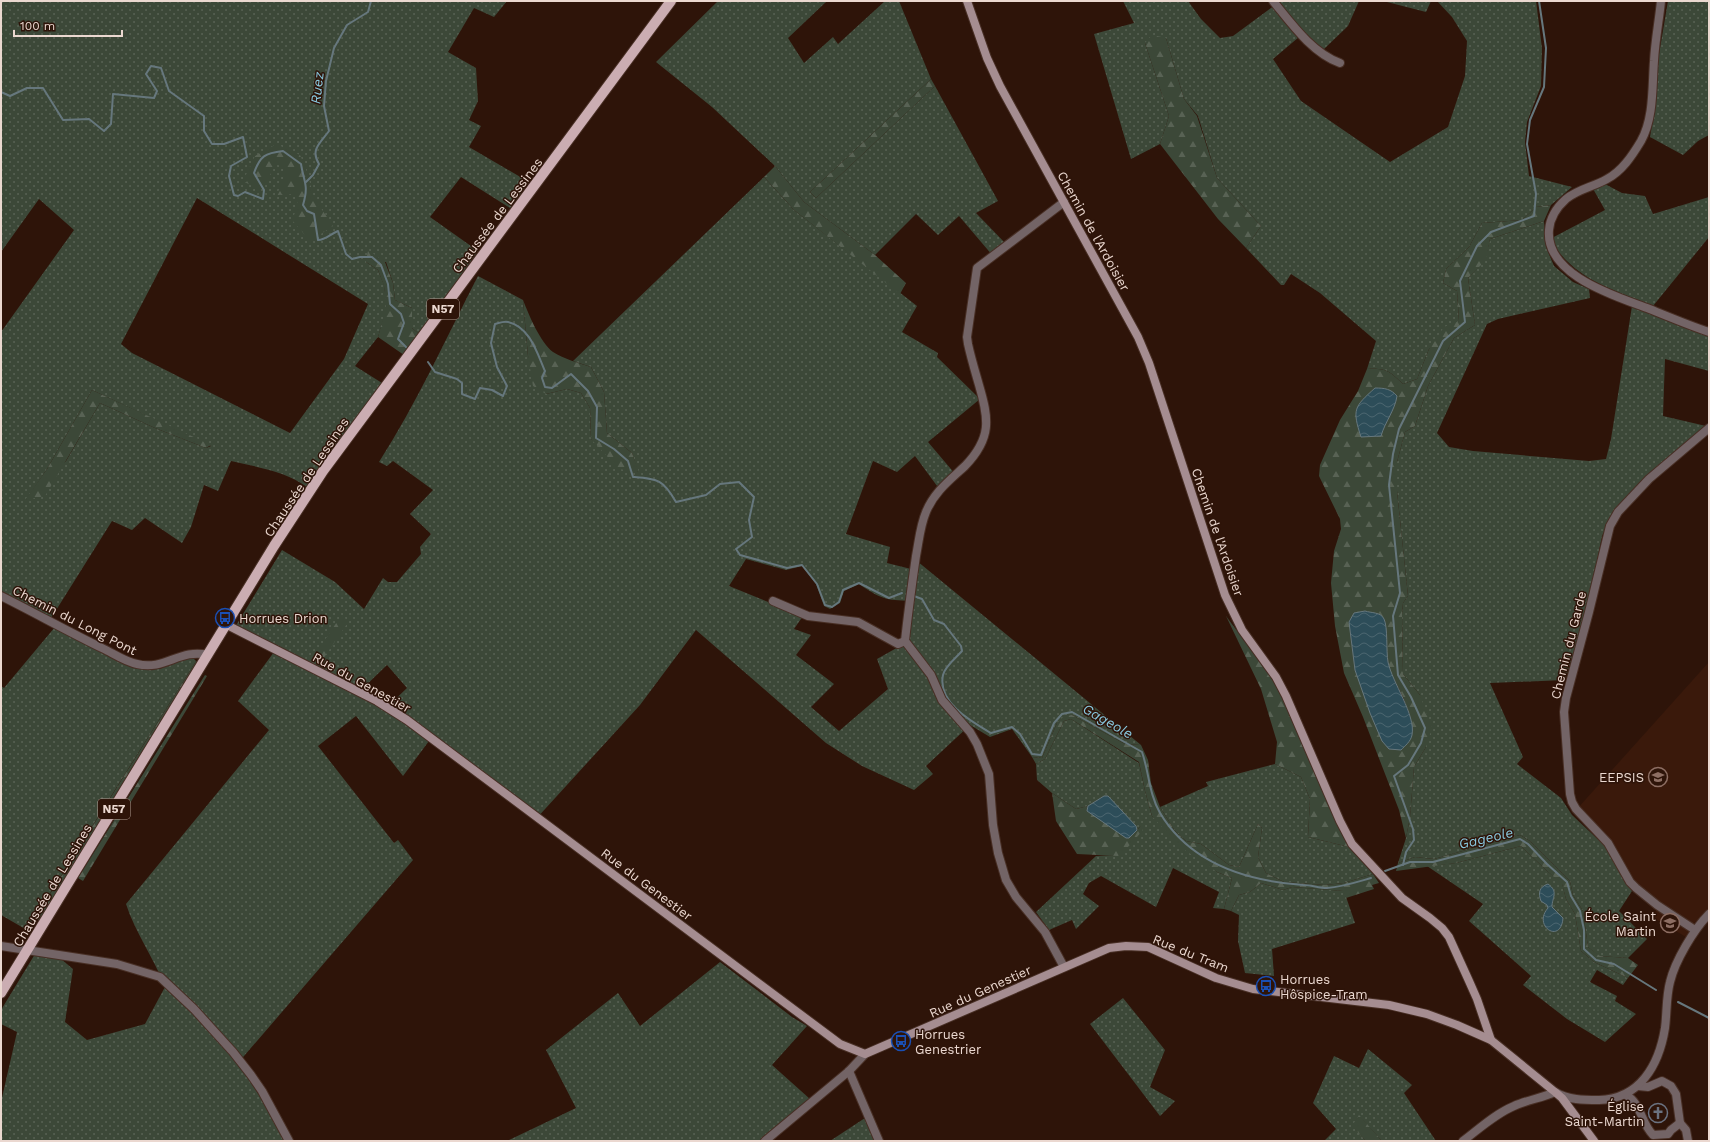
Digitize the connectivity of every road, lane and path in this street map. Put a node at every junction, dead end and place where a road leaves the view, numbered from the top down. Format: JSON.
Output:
{"nodes":[{"id":1,"x":671,"y":1,"type":"edge"},
{"id":2,"x":967,"y":1,"type":"edge"},
{"id":3,"x":1274,"y":1,"type":"edge"},
{"id":4,"x":1661,"y":1,"type":"edge"},
{"id":5,"x":1340,"y":63,"type":"dead end"},
{"id":6,"x":1064,"y":202,"type":"junction"},
{"id":7,"x":1709,"y":332,"type":"edge"},
{"id":8,"x":1709,"y":428,"type":"edge"},
{"id":9,"x":1,"y":596,"type":"edge"},
{"id":10,"x":773,"y":601,"type":"dead end"},
{"id":11,"x":227,"y":625,"type":"junction"},
{"id":12,"x":905,"y":641,"type":"junction"},
{"id":13,"x":208,"y":655,"type":"junction"},
{"id":14,"x":1709,"y":914,"type":"edge"},
{"id":15,"x":1695,"y":930,"type":"junction"},
{"id":16,"x":1,"y":946,"type":"edge"},
{"id":17,"x":28,"y":949,"type":"junction"},
{"id":18,"x":1064,"y":967,"type":"junction"},
{"id":19,"x":1,"y":993,"type":"edge"},
{"id":20,"x":1491,"y":1040,"type":"junction"},
{"id":21,"x":865,"y":1054,"type":"junction"},
{"id":22,"x":849,"y":1072,"type":"junction"},
{"id":23,"x":1638,"y":1086,"type":"junction"},
{"id":24,"x":1555,"y":1092,"type":"junction"},
{"id":25,"x":1626,"y":1095,"type":"junction"},
{"id":26,"x":1680,"y":1123,"type":"junction"},
{"id":27,"x":288,"y":1141,"type":"edge"},
{"id":28,"x":765,"y":1141,"type":"edge"},
{"id":29,"x":879,"y":1141,"type":"edge"},
{"id":30,"x":1462,"y":1141,"type":"edge"},
{"id":31,"x":1594,"y":1141,"type":"edge"},
{"id":32,"x":1688,"y":1141,"type":"edge"}],
"edges":[{"from":1,"to":11,"type":"main road","name":"Chaussée de Lessines","number":"N57"},
{"from":2,"to":6,"type":"street","name":"Chemin de l'Ardoisier"},
{"from":3,"to":5,"type":"street"},
{"from":4,"to":7,"type":"street"},
{"from":6,"to":12,"type":"street"},
{"from":6,"to":20,"type":"street","name":"Chemin de l'Ardoisier"},
{"from":8,"to":15,"type":"street","name":"Chemin du Garde"},
{"from":9,"to":13,"type":"street","name":"Chemin du Long Pont"},
{"from":10,"to":12,"type":"street"},
{"from":11,"to":13,"type":"main road","name":"Chaussée de Lessines","number":"N57"},
{"from":11,"to":21,"type":"street","name":"Rue du Genestier"},
{"from":12,"to":18,"type":"street"},
{"from":13,"to":17,"type":"main road","name":"Chaussée de Lessines","number":"N57"},
{"from":14,"to":15,"type":"street"},
{"from":15,"to":23,"type":"street"},
{"from":16,"to":17,"type":"street"},
{"from":17,"to":19,"type":"main road","name":"Chaussée de Lessines","number":"N57"},
{"from":17,"to":27,"type":"street"},
{"from":18,"to":20,"type":"street","name":"Rue du Tram"},
{"from":18,"to":21,"type":"street","name":"Rue du Genestier"},
{"from":20,"to":24,"type":"street","name":"Rue du Tram"},
{"from":21,"to":22,"type":"street"},
{"from":22,"to":28,"type":"street"},
{"from":22,"to":29,"type":"street"},
{"from":23,"to":25,"type":"street"},
{"from":23,"to":26,"type":"street"},
{"from":24,"to":25,"type":"street"},
{"from":24,"to":30,"type":"street"},
{"from":24,"to":31,"type":"street","name":"Rue du Tram"},
{"from":25,"to":26,"type":"street"},
{"from":26,"to":32,"type":"street"}]}
